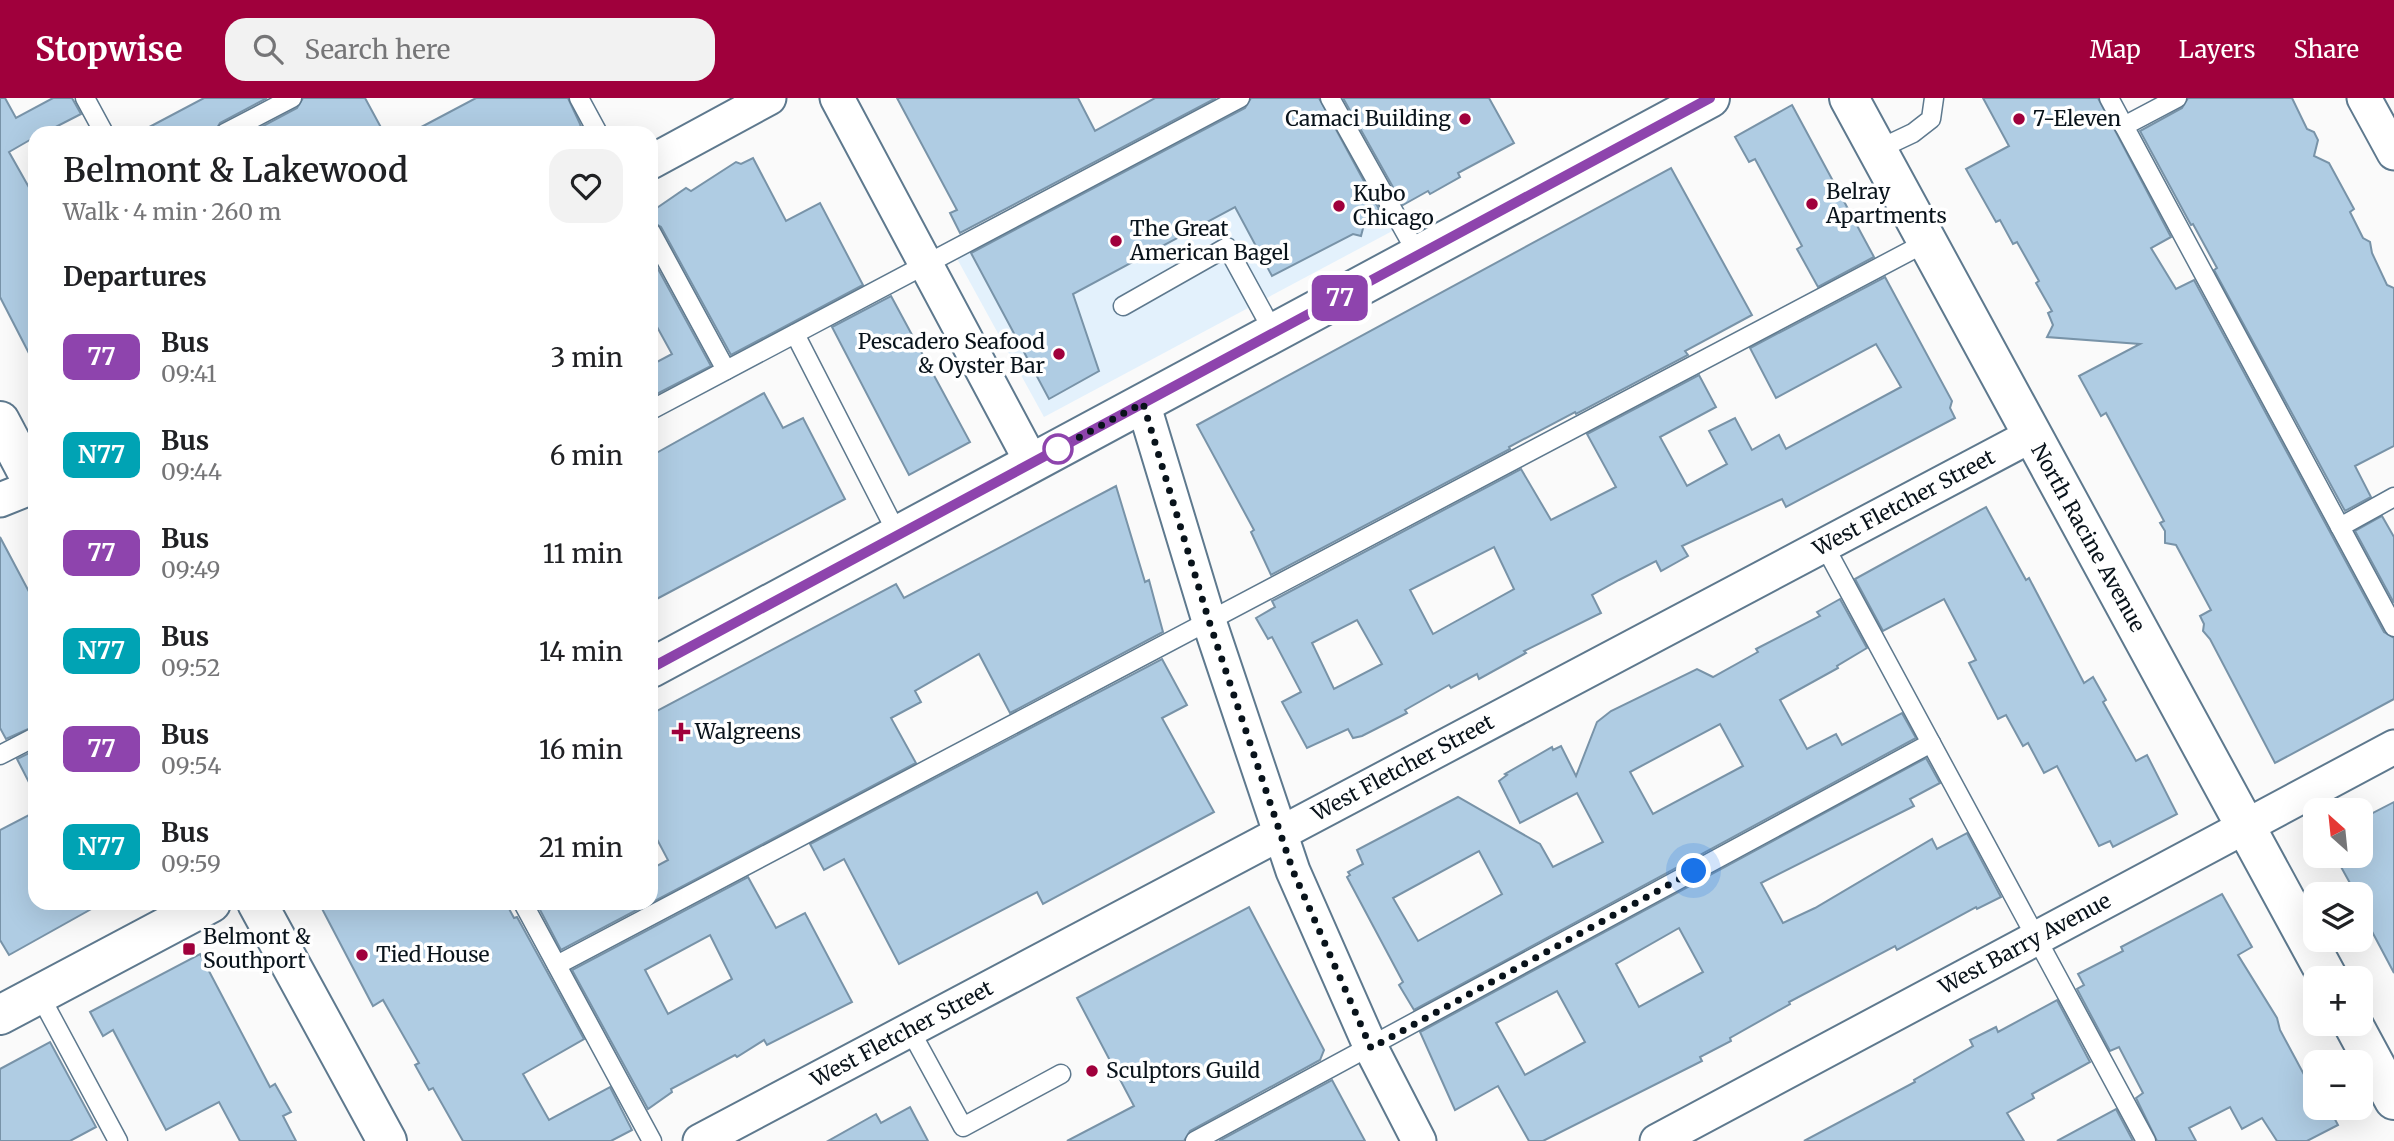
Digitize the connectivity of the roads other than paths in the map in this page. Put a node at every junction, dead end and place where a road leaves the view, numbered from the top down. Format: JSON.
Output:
{"nodes":[{"id":1,"x":85,"y":98,"type":"edge"},
{"id":2,"x":292,"y":98,"type":"edge"},
{"id":3,"x":579,"y":98,"type":"edge"},
{"id":4,"x":769,"y":98,"type":"edge"},
{"id":5,"x":837,"y":98,"type":"edge"},
{"id":6,"x":1240,"y":98,"type":"edge"},
{"id":7,"x":1330,"y":98,"type":"edge"},
{"id":8,"x":1710,"y":98,"type":"edge"},
{"id":9,"x":1849,"y":98,"type":"edge"},
{"id":10,"x":1934,"y":98,"type":"edge"},
{"id":11,"x":2109,"y":98,"type":"edge"},
{"id":12,"x":2177,"y":98,"type":"edge"},
{"id":13,"x":2364,"y":98,"type":"edge"},
{"id":14,"x":100,"y":126,"type":"edge"},
{"id":15,"x":238,"y":126,"type":"edge"},
{"id":16,"x":593,"y":126,"type":"edge"},
{"id":17,"x":2124,"y":126,"type":"junction"},
{"id":18,"x":1877,"y":150,"type":"junction"},
{"id":19,"x":2394,"y":153,"type":"edge"},
{"id":20,"x":658,"y":158,"type":"edge"},
{"id":21,"x":1927,"y":242,"type":"junction"},
{"id":22,"x":658,"y":245,"type":"edge"},
{"id":23,"x":1418,"y":256,"type":"junction"},
{"id":24,"x":926,"y":264,"type":"junction"},
{"id":25,"x":1123,"y":306,"type":"dead end"},
{"id":26,"x":1273,"y":333,"type":"junction"},
{"id":27,"x":795,"y":334,"type":"junction"},
{"id":28,"x":726,"y":370,"type":"junction"},
{"id":29,"x":1143,"y":403,"type":"junction"},
{"id":30,"x":658,"y":406,"type":"edge"},
{"id":31,"x":0,"y":421,"type":"edge"},
{"id":32,"x":2032,"y":435,"type":"junction"},
{"id":33,"x":1032,"y":463,"type":"junction"},
{"id":34,"x":28,"y":473,"type":"edge"},
{"id":35,"x":28,"y":489,"type":"edge"},
{"id":36,"x":2394,"y":497,"type":"edge"},
{"id":37,"x":0,"y":500,"type":"edge"},
{"id":38,"x":2340,"y":527,"type":"junction"},
{"id":39,"x":898,"y":535,"type":"junction"},
{"id":40,"x":1824,"y":545,"type":"junction"},
{"id":41,"x":1209,"y":621,"type":"junction"},
{"id":42,"x":2394,"y":627,"type":"edge"},
{"id":43,"x":658,"y":664,"type":"edge"},
{"id":44,"x":28,"y":741,"type":"edge"},
{"id":45,"x":1931,"y":743,"type":"junction"},
{"id":46,"x":2394,"y":747,"type":"edge"},
{"id":47,"x":0,"y":755,"type":"edge"},
{"id":48,"x":2245,"y":827,"type":"junction"},
{"id":49,"x":1281,"y":832,"type":"junction"},
{"id":50,"x":198,"y":910,"type":"edge"},
{"id":51,"x":261,"y":910,"type":"edge"},
{"id":52,"x":527,"y":910,"type":"edge"},
{"id":53,"x":2036,"y":938,"type":"junction"},
{"id":54,"x":557,"y":965,"type":"junction"},
{"id":55,"x":2321,"y":966,"type":"edge"},
{"id":56,"x":39,"y":994,"type":"junction"},
{"id":57,"x":0,"y":1015,"type":"edge"},
{"id":58,"x":910,"y":1030,"type":"junction"},
{"id":59,"x":2359,"y":1036,"type":"edge"},
{"id":60,"x":1371,"y":1048,"type":"junction"},
{"id":61,"x":1061,"y":1074,"type":"dead end"},
{"id":62,"x":2394,"y":1100,"type":"edge"},
{"id":63,"x":2143,"y":1140,"type":"edge"},
{"id":64,"x":118,"y":1141,"type":"edge"},
{"id":65,"x":387,"y":1141,"type":"edge"},
{"id":66,"x":652,"y":1141,"type":"edge"},
{"id":67,"x":700,"y":1141,"type":"edge"},
{"id":68,"x":1195,"y":1141,"type":"edge"},
{"id":69,"x":1419,"y":1141,"type":"edge"},
{"id":70,"x":1657,"y":1141,"type":"edge"}],
"edges":[{"from":1,"to":14,"type":"lane"},
{"from":2,"to":15,"type":"lane"},
{"from":3,"to":16,"type":"lane"},
{"from":4,"to":20,"type":"street"},
{"from":5,"to":24,"type":"street"},
{"from":6,"to":24,"type":"lane"},
{"from":7,"to":23,"type":"lane"},
{"from":8,"to":23,"type":"main road"},
{"from":9,"to":18,"type":"main road","name":"North Racine Avenue"},
{"from":10,"to":18,"type":"lane"},
{"from":11,"to":17,"type":"lane"},
{"from":12,"to":17,"type":"lane"},
{"from":13,"to":19,"type":"street"},
{"from":17,"to":38,"type":"lane"},
{"from":18,"to":21,"type":"main road","name":"North Racine Avenue"},
{"from":21,"to":32,"type":"main road","name":"North Racine Avenue"},
{"from":21,"to":41,"type":"lane"},
{"from":22,"to":28,"type":"lane"},
{"from":23,"to":26,"type":"main road"},
{"from":24,"to":27,"type":"lane"},
{"from":24,"to":33,"type":"street"},
{"from":25,"to":26,"type":"lane"},
{"from":26,"to":29,"type":"main road"},
{"from":27,"to":28,"type":"lane"},
{"from":27,"to":39,"type":"lane"},
{"from":28,"to":30,"type":"lane"},
{"from":29,"to":33,"type":"main road"},
{"from":29,"to":41,"type":"street"},
{"from":31,"to":34,"type":"main road"},
{"from":32,"to":40,"type":"street","name":"West Fletcher Street"},
{"from":32,"to":48,"type":"main road","name":"North Racine Avenue"},
{"from":33,"to":39,"type":"main road"},
{"from":35,"to":37,"type":"street"},
{"from":36,"to":38,"type":"lane"},
{"from":38,"to":42,"type":"lane"},
{"from":39,"to":43,"type":"main road"},
{"from":40,"to":45,"type":"lane"},
{"from":40,"to":49,"type":"street","name":"West Fletcher Street"},
{"from":41,"to":49,"type":"street"},
{"from":41,"to":54,"type":"lane"},
{"from":44,"to":47,"type":"lane"},
{"from":45,"to":53,"type":"lane"},
{"from":45,"to":60,"type":"lane"},
{"from":46,"to":48,"type":"street","name":"West Barry Avenue"},
{"from":48,"to":53,"type":"street","name":"West Barry Avenue"},
{"from":48,"to":55,"type":"main road","name":"North Racine Avenue"},
{"from":49,"to":58,"type":"street","name":"West Fletcher Street"},
{"from":49,"to":60,"type":"street"},
{"from":50,"to":56,"type":"main road"},
{"from":51,"to":65,"type":"main road"},
{"from":52,"to":54,"type":"lane"},
{"from":53,"to":63,"type":"lane"},
{"from":53,"to":70,"type":"street","name":"West Barry Avenue"},
{"from":54,"to":66,"type":"lane"},
{"from":56,"to":57,"type":"main road"},
{"from":56,"to":64,"type":"lane"},
{"from":58,"to":61,"type":"lane"},
{"from":58,"to":67,"type":"street","name":"West Fletcher Street"},
{"from":59,"to":62,"type":"main road"},
{"from":60,"to":68,"type":"lane"},
{"from":60,"to":69,"type":"street"}]}
